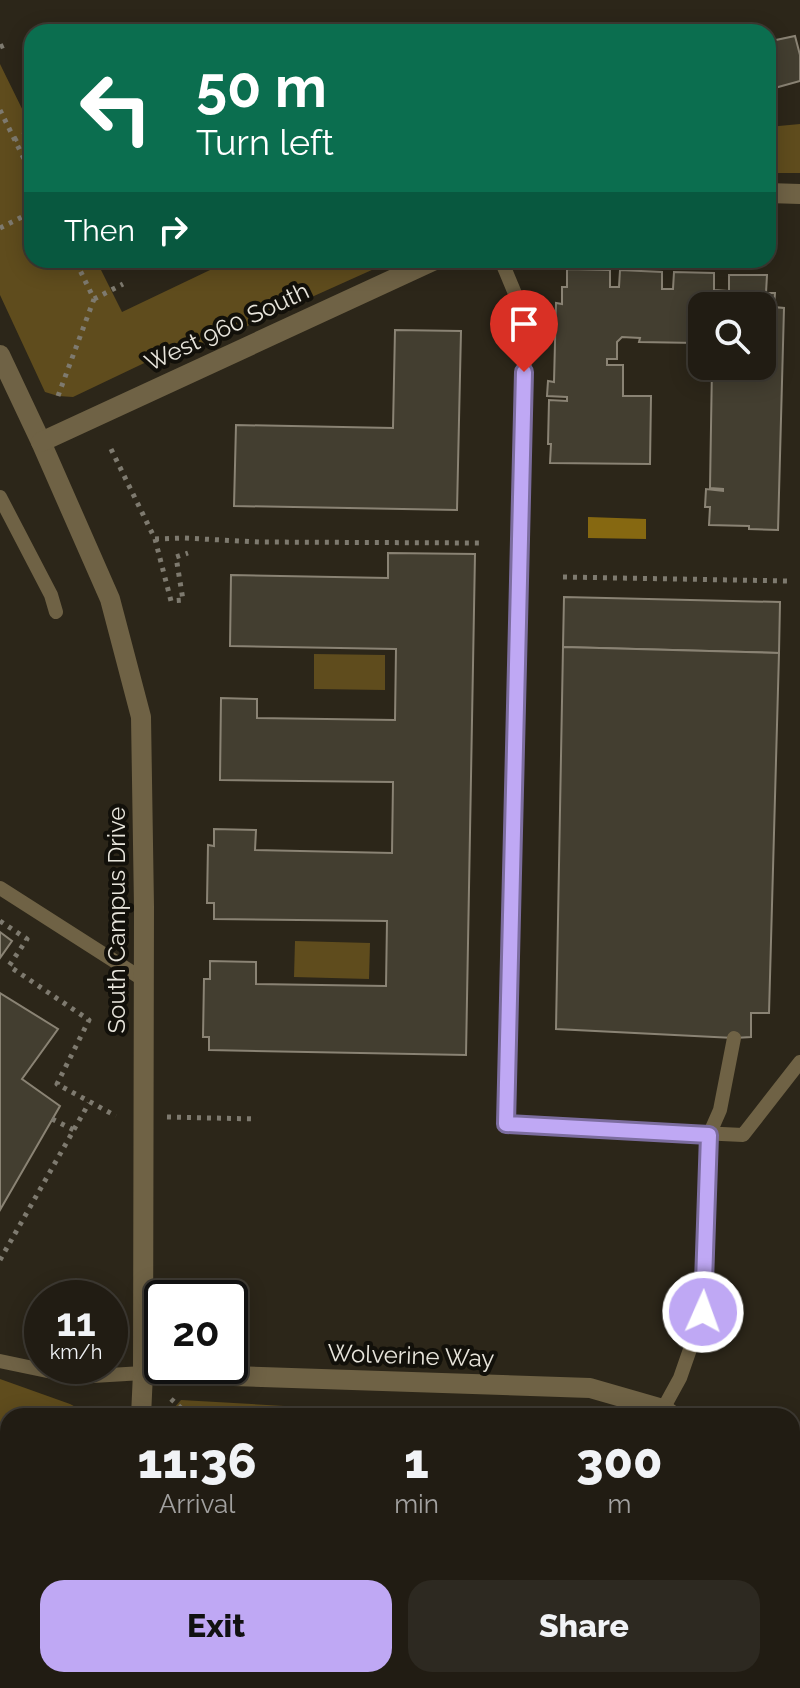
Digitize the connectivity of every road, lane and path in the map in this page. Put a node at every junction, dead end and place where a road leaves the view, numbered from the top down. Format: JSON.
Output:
{"nodes":[{"id":1,"x":7,"y":44,"type":"dead end"},
{"id":2,"x":0,"y":47,"type":"edge"},
{"id":3,"x":0,"y":110,"type":"edge"},
{"id":4,"x":24,"y":134,"type":"edge"},
{"id":5,"x":14,"y":140,"type":"junction"},
{"id":6,"x":24,"y":159,"type":"edge"},
{"id":7,"x":776,"y":193,"type":"edge"},
{"id":8,"x":800,"y":194,"type":"edge"},
{"id":9,"x":24,"y":216,"type":"edge"},
{"id":10,"x":0,"y":228,"type":"edge"},
{"id":11,"x":79,"y":268,"type":"edge"},
{"id":12,"x":418,"y":268,"type":"edge"},
{"id":13,"x":504,"y":268,"type":"edge"},
{"id":14,"x":123,"y":284,"type":"dead end"},
{"id":15,"x":94,"y":299,"type":"junction"},
{"id":16,"x":0,"y":355,"type":"edge"},
{"id":17,"x":58,"y":396,"type":"dead end"},
{"id":18,"x":41,"y":442,"type":"junction"},
{"id":19,"x":111,"y":449,"type":"dead end"},
{"id":20,"x":0,"y":497,"type":"edge"},
{"id":21,"x":155,"y":539,"type":"junction"},
{"id":22,"x":482,"y":543,"type":"dead end"},
{"id":23,"x":188,"y":553,"type":"dead end"},
{"id":24,"x":563,"y":577,"type":"dead end"},
{"id":25,"x":789,"y":581,"type":"dead end"},
{"id":26,"x":56,"y":612,"type":"dead end"},
{"id":27,"x":0,"y":888,"type":"edge"},
{"id":28,"x":0,"y":921,"type":"edge"},
{"id":29,"x":144,"y":980,"type":"junction"},
{"id":30,"x":734,"y":1038,"type":"dead end"},
{"id":31,"x":800,"y":1062,"type":"edge"},
{"id":32,"x":89,"y":1103,"type":"junction"},
{"id":33,"x":116,"y":1116,"type":"dead end"},
{"id":34,"x":167,"y":1117,"type":"dead end"},
{"id":35,"x":52,"y":1119,"type":"dead end"},
{"id":36,"x":257,"y":1119,"type":"dead end"},
{"id":37,"x":74,"y":1130,"type":"junction"},
{"id":38,"x":709,"y":1135,"type":"junction"},
{"id":39,"x":0,"y":1260,"type":"edge"},
{"id":40,"x":0,"y":1361,"type":"edge"},
{"id":41,"x":143,"y":1373,"type":"junction"},
{"id":42,"x":171,"y":1399,"type":"dead end"},
{"id":43,"x":141,"y":1408,"type":"edge"},
{"id":44,"x":181,"y":1408,"type":"edge"},
{"id":45,"x":652,"y":1408,"type":"edge"},
{"id":46,"x":670,"y":1408,"type":"edge"}],
"edges":[{"from":1,"to":2,"type":"path"},
{"from":3,"to":5,"type":"path"},
{"from":4,"to":5,"type":"path"},
{"from":5,"to":6,"type":"path"},
{"from":7,"to":8,"type":"street"},
{"from":9,"to":10,"type":"path"},
{"from":11,"to":15,"type":"path"},
{"from":12,"to":18,"type":"street","name":"West 960 South"},
{"from":13,"to":38,"type":"lane"},
{"from":14,"to":15,"type":"path"},
{"from":15,"to":17,"type":"path"},
{"from":16,"to":18,"type":"street","name":"South Campus Drive"},
{"from":18,"to":29,"type":"street","name":"South Campus Drive"},
{"from":19,"to":21,"type":"path"},
{"from":20,"to":26,"type":"lane"},
{"from":21,"to":22,"type":"path"},
{"from":21,"to":23,"type":"path"},
{"from":24,"to":25,"type":"path"},
{"from":27,"to":29,"type":"lane"},
{"from":28,"to":32,"type":"path"},
{"from":29,"to":41,"type":"street","name":"South Campus Drive"},
{"from":30,"to":38,"type":"lane"},
{"from":31,"to":38,"type":"lane"},
{"from":32,"to":33,"type":"path"},
{"from":32,"to":37,"type":"path"},
{"from":34,"to":36,"type":"path"},
{"from":35,"to":37,"type":"path"},
{"from":37,"to":39,"type":"path"},
{"from":38,"to":46,"type":"lane"},
{"from":40,"to":41,"type":"lane"},
{"from":41,"to":43,"type":"street","name":"South Campus Drive"},
{"from":41,"to":45,"type":"street","name":"Wolverine Way"},
{"from":42,"to":44,"type":"path"}]}
